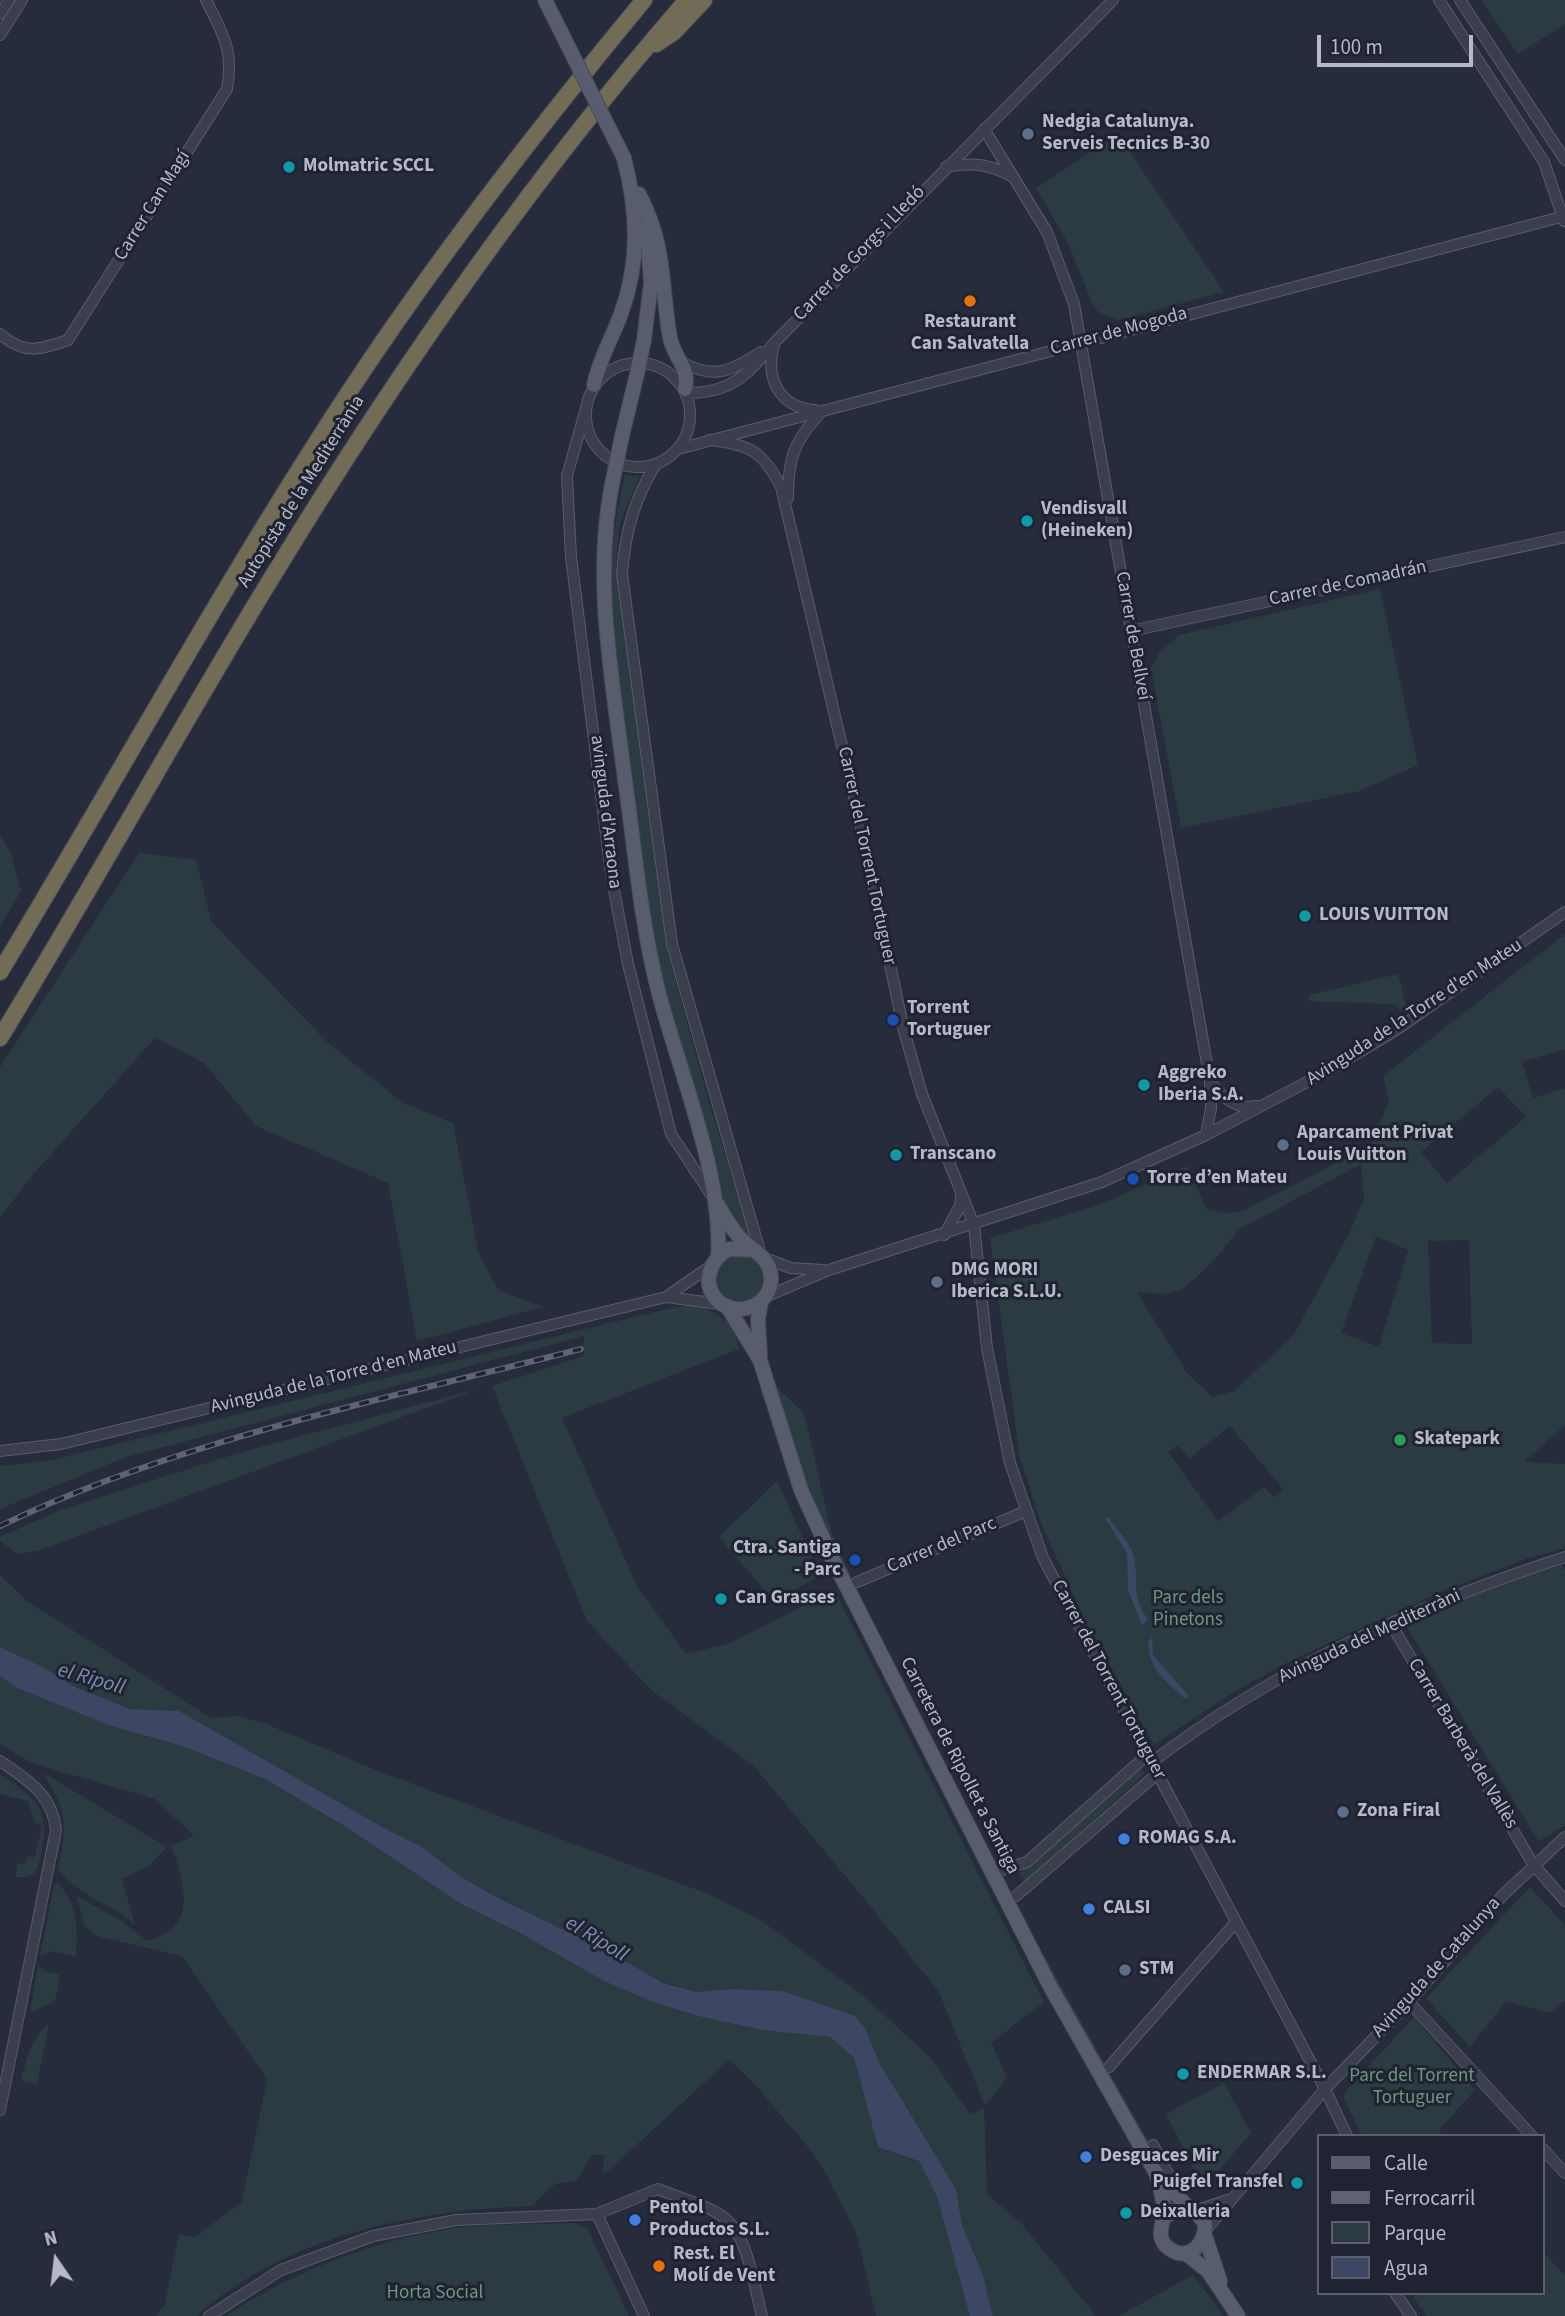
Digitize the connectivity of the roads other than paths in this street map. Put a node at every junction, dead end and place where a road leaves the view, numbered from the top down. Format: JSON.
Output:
{"nodes":[{"id":1,"x":9,"y":0,"type":"edge"},
{"id":2,"x":22,"y":0,"type":"edge"},
{"id":3,"x":206,"y":0,"type":"edge"},
{"id":4,"x":545,"y":0,"type":"edge"},
{"id":5,"x":644,"y":0,"type":"edge"},
{"id":6,"x":688,"y":0,"type":"edge"},
{"id":7,"x":704,"y":0,"type":"edge"},
{"id":8,"x":1113,"y":0,"type":"edge"},
{"id":9,"x":1439,"y":0,"type":"edge"},
{"id":10,"x":1460,"y":0,"type":"edge"},
{"id":11,"x":0,"y":14,"type":"edge"},
{"id":12,"x":0,"y":35,"type":"edge"},
{"id":13,"x":637,"y":58,"type":"junction"},
{"id":14,"x":984,"y":129,"type":"junction"},
{"id":15,"x":624,"y":158,"type":"junction"},
{"id":16,"x":1565,"y":160,"type":"edge"},
{"id":17,"x":946,"y":167,"type":"junction"},
{"id":18,"x":1015,"y":178,"type":"junction"},
{"id":19,"x":639,"y":194,"type":"junction"},
{"id":20,"x":1565,"y":196,"type":"edge"},
{"id":21,"x":1563,"y":219,"type":"edge"},
{"id":22,"x":0,"y":334,"type":"edge"},
{"id":23,"x":775,"y":342,"type":"junction"},
{"id":24,"x":1082,"y":342,"type":"junction"},
{"id":25,"x":683,"y":363,"type":"junction"},
{"id":26,"x":594,"y":386,"type":"junction"},
{"id":27,"x":686,"y":391,"type":"junction"},
{"id":28,"x":586,"y":408,"type":"junction"},
{"id":29,"x":823,"y":410,"type":"junction"},
{"id":30,"x":709,"y":440,"type":"junction"},
{"id":31,"x":678,"y":449,"type":"junction"},
{"id":32,"x":656,"y":464,"type":"junction"},
{"id":33,"x":789,"y":514,"type":"junction"},
{"id":34,"x":1565,"y":537,"type":"edge"},
{"id":35,"x":1131,"y":631,"type":"junction"},
{"id":36,"x":1565,"y":912,"type":"edge"},
{"id":37,"x":0,"y":972,"type":"edge"},
{"id":38,"x":0,"y":1038,"type":"edge"},
{"id":39,"x":1210,"y":1081,"type":"junction"},
{"id":40,"x":1266,"y":1105,"type":"junction"},
{"id":41,"x":1206,"y":1135,"type":"junction"},
{"id":42,"x":961,"y":1193,"type":"junction"},
{"id":43,"x":716,"y":1201,"type":"junction"},
{"id":44,"x":974,"y":1225,"type":"junction"},
{"id":45,"x":944,"y":1235,"type":"junction"},
{"id":46,"x":759,"y":1254,"type":"junction"},
{"id":47,"x":715,"y":1261,"type":"junction"},
{"id":48,"x":829,"y":1270,"type":"junction"},
{"id":49,"x":666,"y":1297,"type":"junction"},
{"id":50,"x":763,"y":1299,"type":"junction"},
{"id":51,"x":725,"y":1305,"type":"junction"},
{"id":52,"x":760,"y":1360,"type":"junction"},
{"id":53,"x":0,"y":1451,"type":"edge"},
{"id":54,"x":1026,"y":1511,"type":"junction"},
{"id":55,"x":1565,"y":1557,"type":"edge"},
{"id":56,"x":857,"y":1581,"type":"dead end"},
{"id":57,"x":1391,"y":1624,"type":"junction"},
{"id":58,"x":1149,"y":1759,"type":"junction"},
{"id":59,"x":0,"y":1761,"type":"edge"},
{"id":60,"x":1157,"y":1774,"type":"junction"},
{"id":61,"x":1565,"y":1838,"type":"edge"},
{"id":62,"x":1533,"y":1864,"type":"junction"},
{"id":63,"x":1002,"y":1870,"type":"dead end"},
{"id":64,"x":1016,"y":1896,"type":"dead end"},
{"id":65,"x":1565,"y":1901,"type":"edge"},
{"id":66,"x":1236,"y":1922,"type":"junction"},
{"id":67,"x":1409,"y":2002,"type":"junction"},
{"id":68,"x":1109,"y":2067,"type":"dead end"},
{"id":69,"x":1325,"y":2089,"type":"junction"},
{"id":70,"x":0,"y":2110,"type":"edge"},
{"id":71,"x":1346,"y":2134,"type":"edge"},
{"id":72,"x":1530,"y":2134,"type":"edge"},
{"id":73,"x":1153,"y":2145,"type":"dead end"},
{"id":74,"x":1544,"y":2150,"type":"edge"},
{"id":75,"x":1565,"y":2173,"type":"edge"},
{"id":76,"x":1157,"y":2175,"type":"junction"},
{"id":77,"x":1230,"y":2198,"type":"junction"},
{"id":78,"x":1189,"y":2207,"type":"junction"},
{"id":79,"x":597,"y":2214,"type":"junction"},
{"id":80,"x":1164,"y":2217,"type":"junction"},
{"id":81,"x":1205,"y":2233,"type":"junction"},
{"id":82,"x":1185,"y":2253,"type":"junction"},
{"id":83,"x":1222,"y":2290,"type":"junction"},
{"id":84,"x":1396,"y":2295,"type":"edge"},
{"id":85,"x":209,"y":2316,"type":"edge"},
{"id":86,"x":644,"y":2316,"type":"edge"},
{"id":87,"x":762,"y":2316,"type":"edge"},
{"id":88,"x":1238,"y":2316,"type":"edge"},
{"id":89,"x":1411,"y":2316,"type":"edge"}],
"edges":[{"from":1,"to":11,"type":"street"},
{"from":2,"to":12,"type":"street"},
{"from":3,"to":22,"type":"street","name":"Carrer Can Magí"},
{"from":4,"to":15,"type":"main road","bridge":true},
{"from":5,"to":37,"type":"highway","name":"Autopista de la Mediterrània"},
{"from":6,"to":13,"type":"highway","name":"Autopista de la Mediterrània"},
{"from":7,"to":13,"type":"highway"},
{"from":8,"to":14,"type":"street","name":"Carrer de Gorgs i Lledó"},
{"from":9,"to":21,"type":"street"},
{"from":10,"to":16,"type":"street"},
{"from":13,"to":38,"type":"highway","name":"Autopista de la Mediterrània"},
{"from":14,"to":17,"type":"street","name":"Carrer de Gorgs i Lledó"},
{"from":14,"to":18,"type":"street","name":"Carrer de Bellveí"},
{"from":15,"to":19,"type":"main road"},
{"from":15,"to":26,"type":"main road"},
{"from":17,"to":18,"type":"street"},
{"from":17,"to":23,"type":"street","name":"Carrer de Gorgs i Lledó"},
{"from":18,"to":24,"type":"street","name":"Carrer de Bellveí"},
{"from":19,"to":25,"type":"main road"},
{"from":19,"to":43,"type":"main road","bridge":true},
{"from":20,"to":21,"type":"street"},
{"from":21,"to":24,"type":"street","name":"Carrer de Mogoda"},
{"from":23,"to":25,"type":"street","name":"Carrer de Gorgs i Lledó"},
{"from":23,"to":27,"type":"street","name":"Carrer de Gorgs i Lledó"},
{"from":23,"to":29,"type":"street"},
{"from":24,"to":29,"type":"street","name":"Carrer de Mogoda"},
{"from":24,"to":35,"type":"street","name":"Carrer de Bellveí"},
{"from":25,"to":27,"type":"main road"},
{"from":26,"to":27,"type":"street"},
{"from":26,"to":28,"type":"street"},
{"from":27,"to":31,"type":"street"},
{"from":28,"to":32,"type":"street"},
{"from":28,"to":43,"type":"street","name":"avinguda d'Arraona"},
{"from":29,"to":30,"type":"street","name":"Carrer de Mogoda"},
{"from":29,"to":33,"type":"street","name":"Carrer del Torrent Tortuguer"},
{"from":30,"to":31,"type":"street","name":"Carrer de Mogoda"},
{"from":30,"to":33,"type":"street","name":"Carrer del Torrent Tortuguer"},
{"from":31,"to":32,"type":"street"},
{"from":32,"to":46,"type":"street"},
{"from":33,"to":42,"type":"street","name":"Carrer del Torrent Tortuguer"},
{"from":34,"to":35,"type":"street","name":"Carrer de Comadrán"},
{"from":35,"to":39,"type":"street","name":"Carrer de Bellveí"},
{"from":36,"to":40,"type":"street","name":"Avinguda de la Torre d'en Mateu"},
{"from":39,"to":40,"type":"street"},
{"from":39,"to":41,"type":"street","name":"Carrer de Bellveí"},
{"from":40,"to":41,"type":"street","name":"Avinguda de la Torre d'en Mateu"},
{"from":41,"to":44,"type":"street","name":"Avinguda de la Torre d'en Mateu"},
{"from":42,"to":44,"type":"street","name":"Carrer del Torrent Tortuguer"},
{"from":42,"to":45,"type":"street"},
{"from":43,"to":46,"type":"main road"},
{"from":43,"to":47,"type":"main road"},
{"from":44,"to":45,"type":"street","name":"Avinguda de la Torre d'en Mateu"},
{"from":44,"to":54,"type":"street","name":"Carrer del Torrent Tortuguer"},
{"from":45,"to":48,"type":"street","name":"Avinguda de la Torre d'en Mateu"},
{"from":46,"to":47,"type":"main road"},
{"from":46,"to":48,"type":"street","name":"Avinguda de la Torre d'en Mateu"},
{"from":46,"to":50,"type":"main road"},
{"from":47,"to":49,"type":"street","name":"Avinguda de la Torre d'en Mateu"},
{"from":47,"to":51,"type":"main road"},
{"from":48,"to":50,"type":"street","name":"Avinguda de la Torre d'en Mateu"},
{"from":49,"to":51,"type":"street","name":"Avinguda de la Torre d'en Mateu"},
{"from":49,"to":53,"type":"street","name":"Avinguda de la Torre d'en Mateu"},
{"from":50,"to":51,"type":"main road"},
{"from":50,"to":52,"type":"main road"},
{"from":51,"to":52,"type":"main road"},
{"from":52,"to":76,"type":"main road","name":"Carretera de Ripollet a Santiga"},
{"from":54,"to":56,"type":"street","name":"Carrer del Parc"},
{"from":54,"to":58,"type":"street","name":"Carrer del Torrent Tortuguer"},
{"from":55,"to":57,"type":"street","name":"Avinguda del Mediterràni"},
{"from":57,"to":58,"type":"street","name":"Avinguda del Mediterràni"},
{"from":57,"to":62,"type":"street","name":"Carrer Barberà del Vallès"},
{"from":58,"to":60,"type":"street","name":"Carrer del Torrent Tortuguer"},
{"from":58,"to":63,"type":"street","name":"Avinguda del Mediterràni"},
{"from":59,"to":70,"type":"street"},
{"from":60,"to":64,"type":"street"},
{"from":60,"to":66,"type":"street","name":"Carrer del Torrent Tortuguer"},
{"from":61,"to":62,"type":"street","name":"Avinguda de Catalunya"},
{"from":62,"to":65,"type":"street","name":"Carrer Barberà del Vallès"},
{"from":62,"to":67,"type":"street","name":"Avinguda de Catalunya"},
{"from":66,"to":68,"type":"street"},
{"from":66,"to":69,"type":"street","name":"Carrer del Torrent Tortuguer"},
{"from":67,"to":69,"type":"street","name":"Avinguda de Catalunya"},
{"from":67,"to":72,"type":"street"},
{"from":69,"to":71,"type":"street","name":"Carrer del Torrent Tortuguer"},
{"from":69,"to":77,"type":"street","name":"Avinguda de Catalunya"},
{"from":73,"to":78,"type":"street"},
{"from":74,"to":75,"type":"street"},
{"from":76,"to":78,"type":"main road"},
{"from":76,"to":80,"type":"main road"},
{"from":77,"to":78,"type":"street","name":"Avinguda de Catalunya"},
{"from":77,"to":81,"type":"street","name":"Avinguda de Catalunya"},
{"from":78,"to":80,"type":"main road"},
{"from":78,"to":81,"type":"main road"},
{"from":79,"to":85,"type":"street"},
{"from":79,"to":86,"type":"street"},
{"from":79,"to":87,"type":"street"},
{"from":80,"to":82,"type":"main road"},
{"from":81,"to":82,"type":"main road"},
{"from":81,"to":83,"type":"main road"},
{"from":82,"to":83,"type":"main road"},
{"from":83,"to":88,"type":"main road"},
{"from":84,"to":89,"type":"street"}]}
